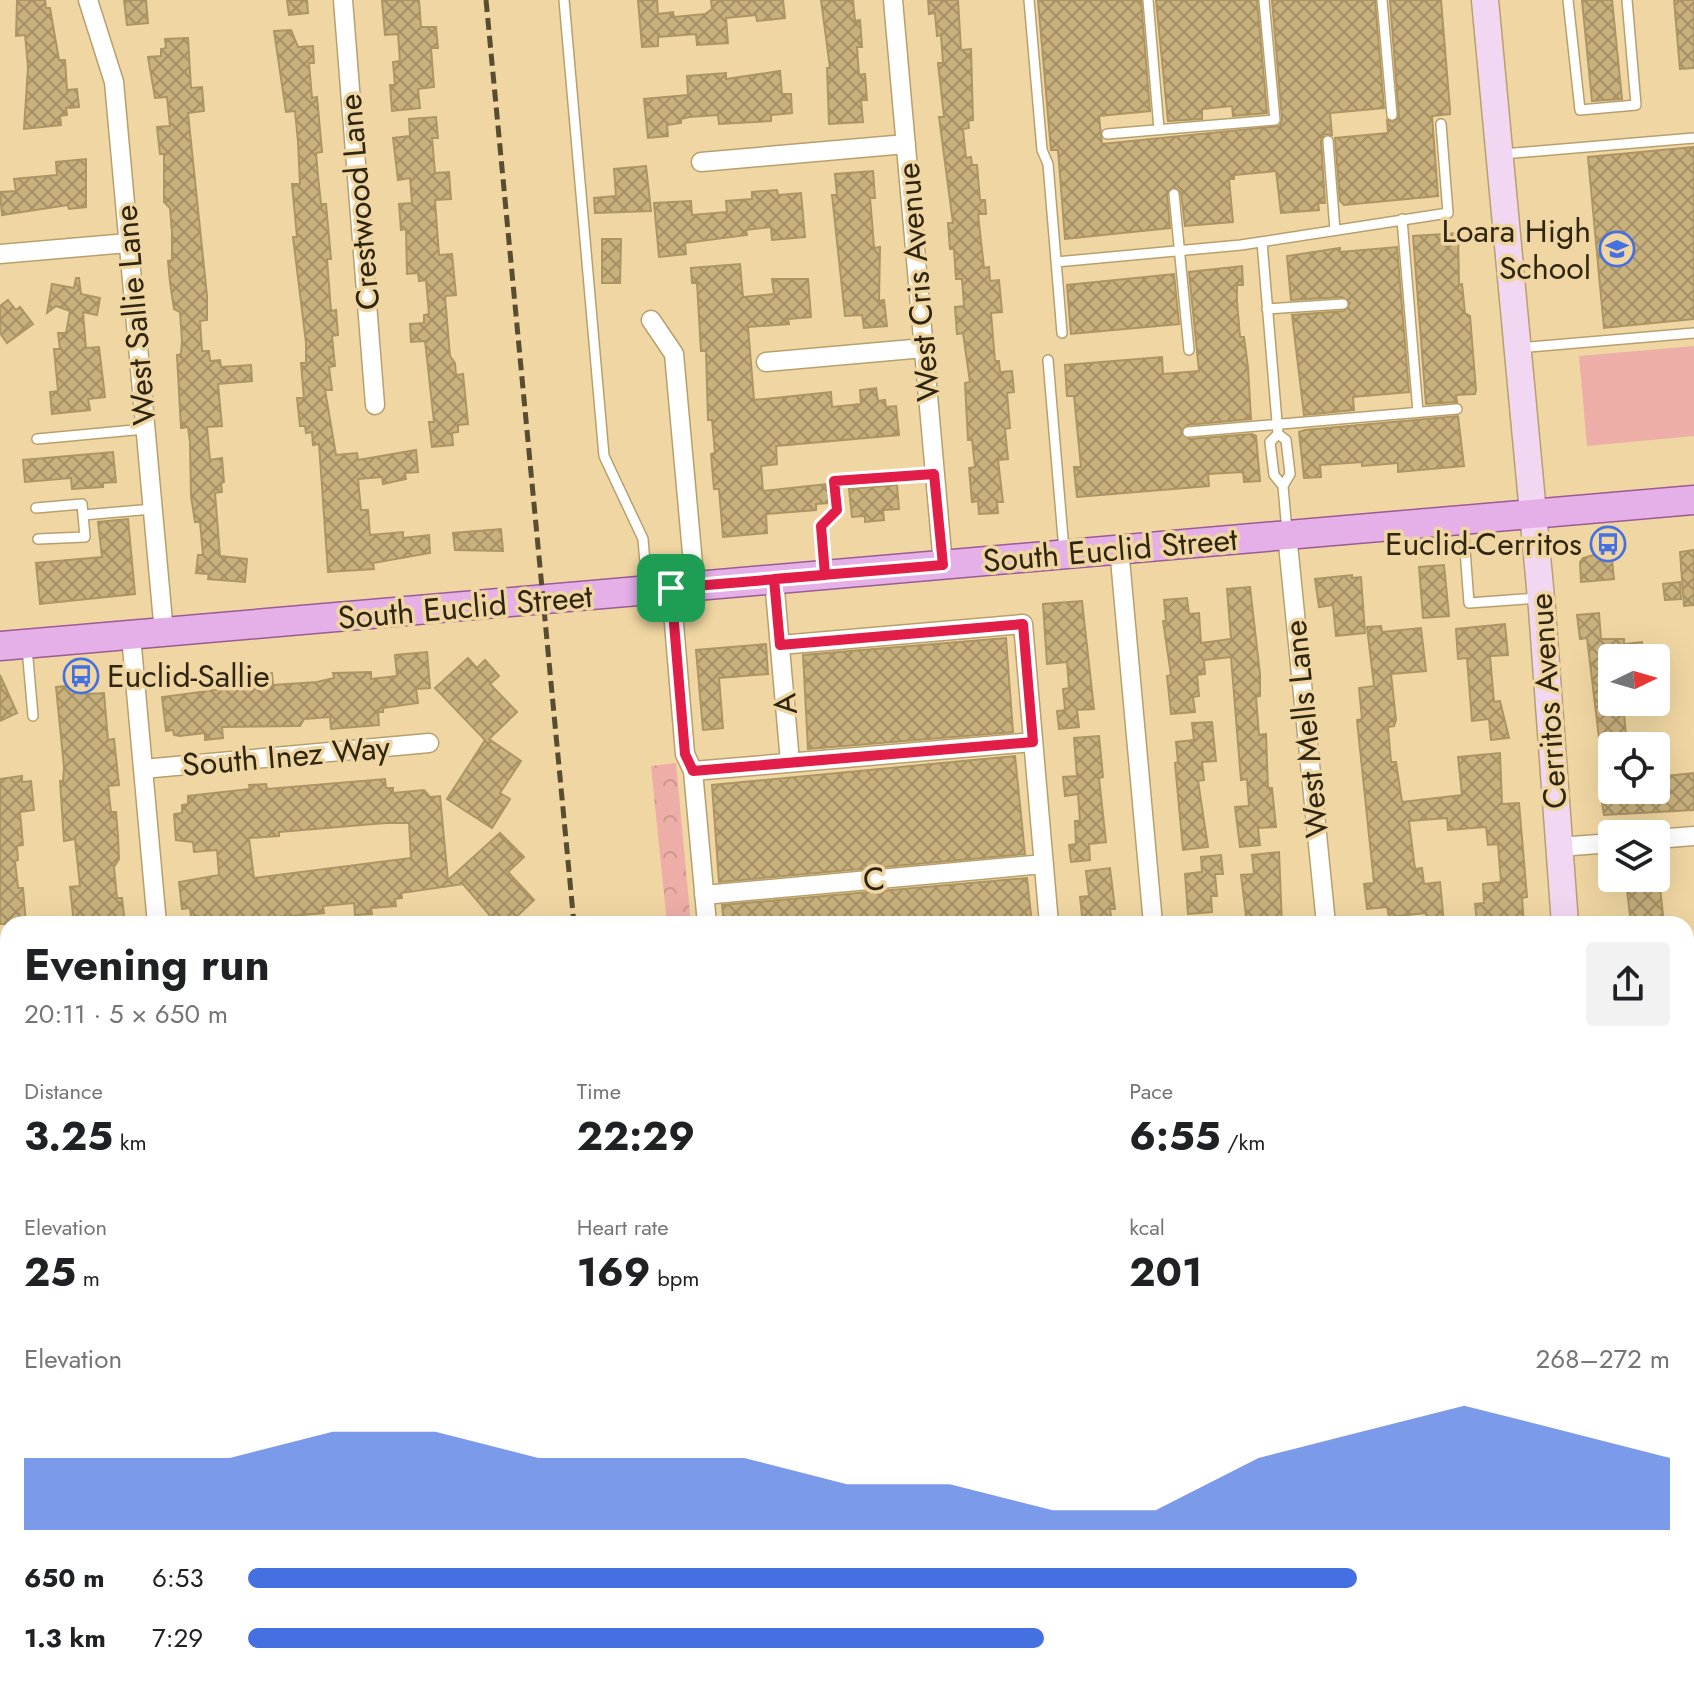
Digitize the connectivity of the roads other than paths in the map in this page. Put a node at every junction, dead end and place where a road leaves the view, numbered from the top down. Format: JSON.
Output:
{"nodes":[{"id":1,"x":88,"y":0,"type":"edge"},
{"id":2,"x":343,"y":0,"type":"edge"},
{"id":3,"x":564,"y":0,"type":"edge"},
{"id":4,"x":893,"y":0,"type":"edge"},
{"id":5,"x":1029,"y":0,"type":"edge"},
{"id":6,"x":1148,"y":0,"type":"edge"},
{"id":7,"x":1264,"y":0,"type":"edge"},
{"id":8,"x":1382,"y":0,"type":"edge"},
{"id":9,"x":1485,"y":0,"type":"edge"},
{"id":10,"x":1568,"y":0,"type":"edge"},
{"id":11,"x":1627,"y":0,"type":"edge"},
{"id":12,"x":1392,"y":115,"type":"dead end"},
{"id":13,"x":1441,"y":124,"type":"dead end"},
{"id":14,"x":1159,"y":129,"type":"junction"},
{"id":15,"x":1107,"y":134,"type":"dead end"},
{"id":16,"x":1694,"y":138,"type":"edge"},
{"id":17,"x":1328,"y":141,"type":"dead end"},
{"id":18,"x":906,"y":144,"type":"junction"},
{"id":19,"x":1500,"y":154,"type":"junction"},
{"id":20,"x":701,"y":162,"type":"dead end"},
{"id":21,"x":1174,"y":194,"type":"dead end"},
{"id":22,"x":1402,"y":219,"type":"junction"},
{"id":23,"x":1335,"y":230,"type":"junction"},
{"id":24,"x":1262,"y":242,"type":"junction"},
{"id":25,"x":128,"y":243,"type":"junction"},
{"id":26,"x":1180,"y":249,"type":"junction"},
{"id":27,"x":0,"y":254,"type":"edge"},
{"id":28,"x":1056,"y":262,"type":"junction"},
{"id":29,"x":1343,"y":304,"type":"dead end"},
{"id":30,"x":1267,"y":309,"type":"junction"},
{"id":31,"x":651,"y":320,"type":"dead end"},
{"id":32,"x":1062,"y":333,"type":"dead end"},
{"id":33,"x":1694,"y":333,"type":"edge"},
{"id":34,"x":924,"y":348,"type":"junction"},
{"id":35,"x":1518,"y":348,"type":"junction"},
{"id":36,"x":1189,"y":350,"type":"dead end"},
{"id":37,"x":1048,"y":360,"type":"dead end"},
{"id":38,"x":766,"y":362,"type":"dead end"},
{"id":39,"x":375,"y":405,"type":"dead end"},
{"id":40,"x":1457,"y":409,"type":"dead end"},
{"id":41,"x":1418,"y":412,"type":"junction"},
{"id":42,"x":145,"y":429,"type":"junction"},
{"id":43,"x":1278,"y":429,"type":"junction"},
{"id":44,"x":1188,"y":432,"type":"dead end"},
{"id":45,"x":37,"y":439,"type":"dead end"},
{"id":46,"x":934,"y":474,"type":"junction"},
{"id":47,"x":1283,"y":486,"type":"junction"},
{"id":48,"x":1694,"y":500,"type":"edge"},
{"id":49,"x":36,"y":508,"type":"dead end"},
{"id":50,"x":153,"y":509,"type":"junction"},
{"id":51,"x":1534,"y":513,"type":"junction"},
{"id":52,"x":83,"y":515,"type":"junction"},
{"id":53,"x":1462,"y":520,"type":"junction"},
{"id":54,"x":1287,"y":534,"type":"junction"},
{"id":55,"x":38,"y":539,"type":"dead end"},
{"id":56,"x":1119,"y":548,"type":"junction"},
{"id":57,"x":1065,"y":553,"type":"junction"},
{"id":58,"x":943,"y":565,"type":"junction"},
{"id":59,"x":825,"y":575,"type":"junction"},
{"id":60,"x":774,"y":579,"type":"junction"},
{"id":61,"x":671,"y":588,"type":"junction"},
{"id":62,"x":1541,"y":597,"type":"junction"},
{"id":63,"x":164,"y":633,"type":"junction"},
{"id":64,"x":131,"y":636,"type":"junction"},
{"id":65,"x":14,"y":645,"type":"edge"},
{"id":66,"x":780,"y":645,"type":"junction"},
{"id":67,"x":33,"y":716,"type":"dead end"},
{"id":68,"x":1033,"y":742,"type":"junction"},
{"id":69,"x":429,"y":743,"type":"dead end"},
{"id":70,"x":790,"y":762,"type":"junction"},
{"id":71,"x":143,"y":769,"type":"junction"},
{"id":72,"x":693,"y":771,"type":"junction"},
{"id":73,"x":1694,"y":836,"type":"edge"},
{"id":74,"x":1670,"y":838,"type":"edge"},
{"id":75,"x":1598,"y":844,"type":"edge"},
{"id":76,"x":1559,"y":847,"type":"junction"},
{"id":77,"x":1044,"y":864,"type":"junction"},
{"id":78,"x":704,"y":895,"type":"junction"},
{"id":79,"x":156,"y":916,"type":"edge"},
{"id":80,"x":706,"y":916,"type":"edge"},
{"id":81,"x":1048,"y":916,"type":"edge"},
{"id":82,"x":1152,"y":916,"type":"edge"},
{"id":83,"x":1325,"y":916,"type":"edge"},
{"id":84,"x":1564,"y":916,"type":"edge"}],
"edges":[{"from":1,"to":25,"type":"street","name":"West Sallie Lane"},
{"from":2,"to":39,"type":"street","name":"Crestwood Lane"},
{"from":3,"to":61,"type":"lane"},
{"from":4,"to":18,"type":"street","name":"West Cris Avenue"},
{"from":5,"to":28,"type":"lane"},
{"from":6,"to":14,"type":"lane"},
{"from":7,"to":14,"type":"lane"},
{"from":8,"to":12,"type":"lane"},
{"from":9,"to":19,"type":"street","name":"Cerritos Avenue"},
{"from":10,"to":11,"type":"lane"},
{"from":13,"to":22,"type":"lane"},
{"from":14,"to":15,"type":"lane"},
{"from":16,"to":19,"type":"lane"},
{"from":17,"to":23,"type":"lane"},
{"from":18,"to":20,"type":"street"},
{"from":18,"to":34,"type":"street","name":"West Cris Avenue"},
{"from":19,"to":35,"type":"street","name":"Cerritos Avenue"},
{"from":21,"to":26,"type":"lane"},
{"from":22,"to":23,"type":"lane"},
{"from":22,"to":41,"type":"lane"},
{"from":23,"to":24,"type":"lane"},
{"from":24,"to":26,"type":"lane"},
{"from":24,"to":30,"type":"lane"},
{"from":25,"to":27,"type":"street"},
{"from":25,"to":42,"type":"street","name":"West Sallie Lane"},
{"from":26,"to":28,"type":"lane"},
{"from":26,"to":36,"type":"lane"},
{"from":28,"to":32,"type":"lane"},
{"from":29,"to":30,"type":"lane"},
{"from":30,"to":43,"type":"lane"},
{"from":31,"to":61,"type":"street"},
{"from":33,"to":35,"type":"lane"},
{"from":34,"to":38,"type":"street"},
{"from":34,"to":46,"type":"street","name":"West Cris Avenue"},
{"from":35,"to":51,"type":"street","name":"Cerritos Avenue"},
{"from":37,"to":57,"type":"lane"},
{"from":40,"to":41,"type":"lane"},
{"from":41,"to":43,"type":"lane"},
{"from":42,"to":45,"type":"lane"},
{"from":42,"to":50,"type":"street","name":"West Sallie Lane"},
{"from":43,"to":44,"type":"lane"},
{"from":43,"to":47,"type":"lane"},
{"from":43,"to":47,"type":"lane"},
{"from":46,"to":58,"type":"street","name":"West Cris Avenue"},
{"from":46,"to":59,"type":"lane"},
{"from":47,"to":54,"type":"lane"},
{"from":48,"to":51,"type":"main road","name":"South Euclid Street"},
{"from":49,"to":52,"type":"lane"},
{"from":50,"to":52,"type":"lane"},
{"from":50,"to":63,"type":"street","name":"West Sallie Lane"},
{"from":51,"to":53,"type":"main road","name":"South Euclid Street"},
{"from":51,"to":62,"type":"street","name":"Cerritos Avenue"},
{"from":52,"to":55,"type":"lane"},
{"from":53,"to":54,"type":"main road","name":"South Euclid Street"},
{"from":53,"to":62,"type":"lane"},
{"from":54,"to":56,"type":"main road","name":"South Euclid Street"},
{"from":54,"to":83,"type":"street","name":"West Mells Lane"},
{"from":56,"to":57,"type":"main road","name":"South Euclid Street"},
{"from":56,"to":82,"type":"street"},
{"from":57,"to":58,"type":"main road","name":"South Euclid Street"},
{"from":58,"to":59,"type":"main road","name":"South Euclid Street"},
{"from":59,"to":60,"type":"main road","name":"South Euclid Street"},
{"from":60,"to":61,"type":"main road","name":"South Euclid Street"},
{"from":60,"to":66,"type":"street","name":"A"},
{"from":61,"to":63,"type":"main road","name":"South Euclid Street"},
{"from":61,"to":72,"type":"street"},
{"from":62,"to":76,"type":"street","name":"Cerritos Avenue"},
{"from":63,"to":64,"type":"main road","name":"South Euclid Street"},
{"from":64,"to":65,"type":"main road","name":"South Euclid Street"},
{"from":64,"to":71,"type":"street"},
{"from":65,"to":67,"type":"lane"},
{"from":66,"to":68,"type":"street"},
{"from":66,"to":70,"type":"street","name":"A"},
{"from":68,"to":70,"type":"street"},
{"from":68,"to":77,"type":"street"},
{"from":69,"to":71,"type":"street","name":"South Inez Way"},
{"from":70,"to":72,"type":"street"},
{"from":71,"to":79,"type":"street"},
{"from":72,"to":78,"type":"street"},
{"from":73,"to":74,"type":"street"},
{"from":75,"to":76,"type":"street"},
{"from":76,"to":84,"type":"street","name":"Cerritos Avenue"},
{"from":77,"to":78,"type":"street","name":"C"},
{"from":77,"to":81,"type":"street"},
{"from":78,"to":80,"type":"street"}]}
